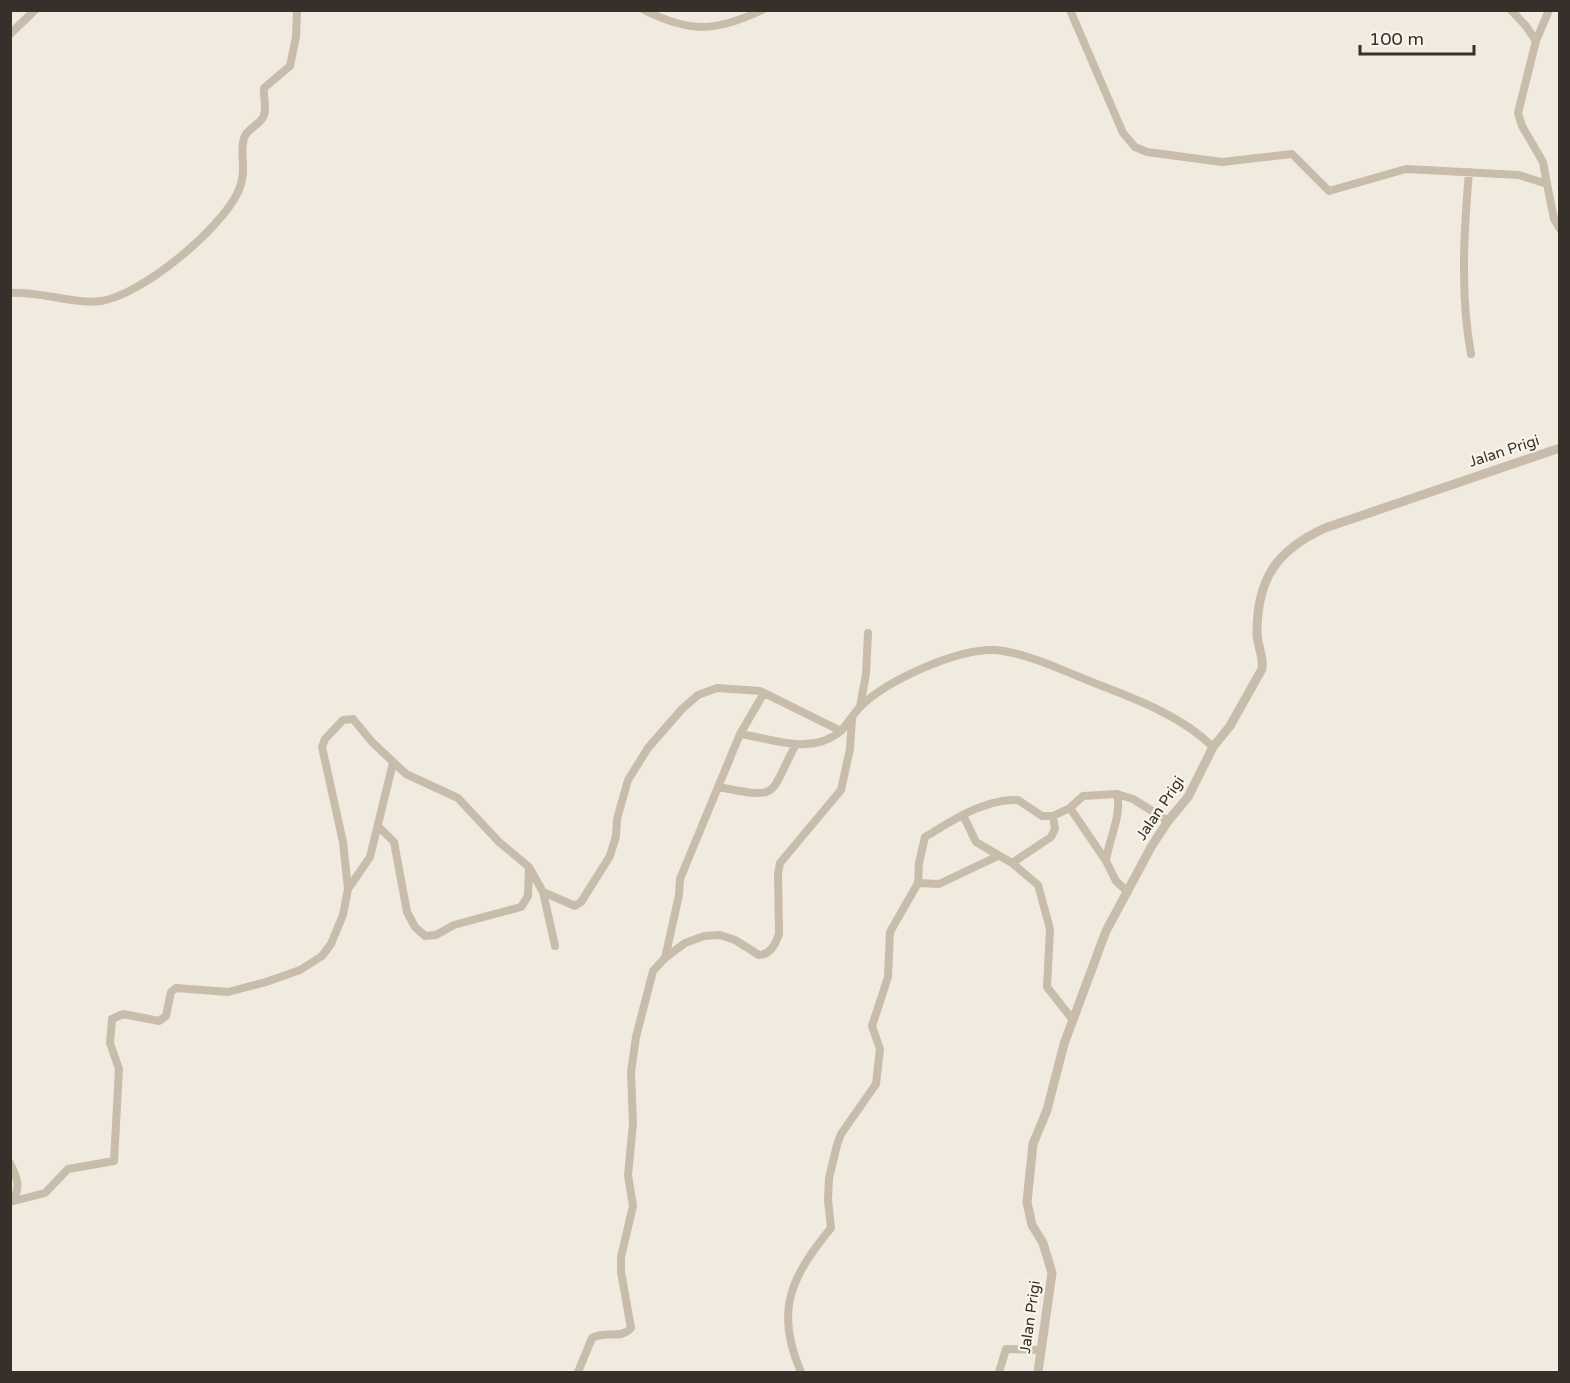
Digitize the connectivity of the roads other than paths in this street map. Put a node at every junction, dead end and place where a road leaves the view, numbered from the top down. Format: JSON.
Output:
{"nodes":[{"id":1,"x":34,"y":10,"type":"edge"},
{"id":2,"x":297,"y":10,"type":"edge"},
{"id":3,"x":644,"y":10,"type":"edge"},
{"id":4,"x":762,"y":10,"type":"edge"},
{"id":5,"x":1070,"y":10,"type":"edge"},
{"id":6,"x":1510,"y":10,"type":"edge"},
{"id":7,"x":1549,"y":10,"type":"edge"},
{"id":8,"x":10,"y":34,"type":"edge"},
{"id":9,"x":1536,"y":42,"type":"junction"},
{"id":10,"x":1470,"y":172,"type":"junction"},
{"id":11,"x":1547,"y":184,"type":"junction"},
{"id":12,"x":1560,"y":229,"type":"edge"},
{"id":13,"x":10,"y":293,"type":"edge"},
{"id":14,"x":1471,"y":354,"type":"dead end"},
{"id":15,"x":1560,"y":448,"type":"edge"},
{"id":16,"x":868,"y":633,"type":"dead end"},
{"id":17,"x":764,"y":693,"type":"junction"},
{"id":18,"x":860,"y":707,"type":"junction"},
{"id":19,"x":852,"y":718,"type":"junction"},
{"id":20,"x":841,"y":731,"type":"junction"},
{"id":21,"x":740,"y":734,"type":"junction"},
{"id":22,"x":795,"y":746,"type":"junction"},
{"id":23,"x":1213,"y":747,"type":"junction"},
{"id":24,"x":393,"y":763,"type":"junction"},
{"id":25,"x":718,"y":787,"type":"junction"},
{"id":26,"x":1117,"y":794,"type":"junction"},
{"id":27,"x":1070,"y":808,"type":"junction"},
{"id":28,"x":963,"y":815,"type":"junction"},
{"id":29,"x":1053,"y":816,"type":"junction"},
{"id":30,"x":1167,"y":821,"type":"junction"},
{"id":31,"x":379,"y":827,"type":"junction"},
{"id":32,"x":998,"y":856,"type":"junction"},
{"id":33,"x":1106,"y":861,"type":"junction"},
{"id":34,"x":1012,"y":863,"type":"junction"},
{"id":35,"x":529,"y":867,"type":"junction"},
{"id":36,"x":918,"y":883,"type":"junction"},
{"id":37,"x":348,"y":890,"type":"junction"},
{"id":38,"x":543,"y":892,"type":"junction"},
{"id":39,"x":1128,"y":892,"type":"junction"},
{"id":40,"x":555,"y":946,"type":"dead end"},
{"id":41,"x":665,"y":958,"type":"junction"},
{"id":42,"x":1073,"y":1020,"type":"junction"},
{"id":43,"x":10,"y":1163,"type":"edge"},
{"id":44,"x":12,"y":1201,"type":"edge"},
{"id":45,"x":1040,"y":1350,"type":"junction"},
{"id":46,"x":578,"y":1372,"type":"edge"},
{"id":47,"x":801,"y":1372,"type":"edge"},
{"id":48,"x":999,"y":1372,"type":"edge"},
{"id":49,"x":1038,"y":1372,"type":"edge"}],
"edges":[{"from":1,"to":8,"type":"street"},
{"from":2,"to":13,"type":"street"},
{"from":3,"to":4,"type":"street"},
{"from":5,"to":10,"type":"street"},
{"from":6,"to":9,"type":"street"},
{"from":7,"to":9,"type":"street"},
{"from":9,"to":11,"type":"street"},
{"from":10,"to":11,"type":"street"},
{"from":10,"to":14,"type":"street"},
{"from":11,"to":12,"type":"street"},
{"from":15,"to":23,"type":"street","name":"Jalan Prigi"},
{"from":16,"to":18,"type":"street"},
{"from":17,"to":20,"type":"street"},
{"from":17,"to":21,"type":"street"},
{"from":17,"to":38,"type":"street"},
{"from":18,"to":19,"type":"street"},
{"from":18,"to":23,"type":"street"},
{"from":19,"to":20,"type":"street"},
{"from":19,"to":41,"type":"street"},
{"from":20,"to":22,"type":"street"},
{"from":21,"to":22,"type":"street"},
{"from":21,"to":25,"type":"street"},
{"from":22,"to":25,"type":"street"},
{"from":23,"to":30,"type":"street","name":"Jalan Prigi"},
{"from":24,"to":31,"type":"street"},
{"from":24,"to":35,"type":"street"},
{"from":24,"to":37,"type":"street"},
{"from":25,"to":41,"type":"street"},
{"from":26,"to":27,"type":"street"},
{"from":26,"to":30,"type":"street"},
{"from":26,"to":33,"type":"street"},
{"from":27,"to":29,"type":"street"},
{"from":27,"to":33,"type":"street"},
{"from":28,"to":29,"type":"street"},
{"from":28,"to":32,"type":"street"},
{"from":28,"to":36,"type":"street"},
{"from":29,"to":34,"type":"street"},
{"from":30,"to":39,"type":"street","name":"Jalan Prigi"},
{"from":31,"to":35,"type":"street"},
{"from":31,"to":37,"type":"street"},
{"from":32,"to":34,"type":"street"},
{"from":32,"to":36,"type":"street"},
{"from":33,"to":39,"type":"street"},
{"from":34,"to":42,"type":"street"},
{"from":35,"to":38,"type":"street"},
{"from":36,"to":47,"type":"street"},
{"from":37,"to":44,"type":"street"},
{"from":38,"to":40,"type":"street"},
{"from":39,"to":42,"type":"street","name":"Jalan Prigi"},
{"from":41,"to":46,"type":"street"},
{"from":42,"to":45,"type":"street","name":"Jalan Prigi"},
{"from":43,"to":44,"type":"street"},
{"from":45,"to":48,"type":"street"},
{"from":45,"to":49,"type":"street","name":"Jalan Prigi"}]}
